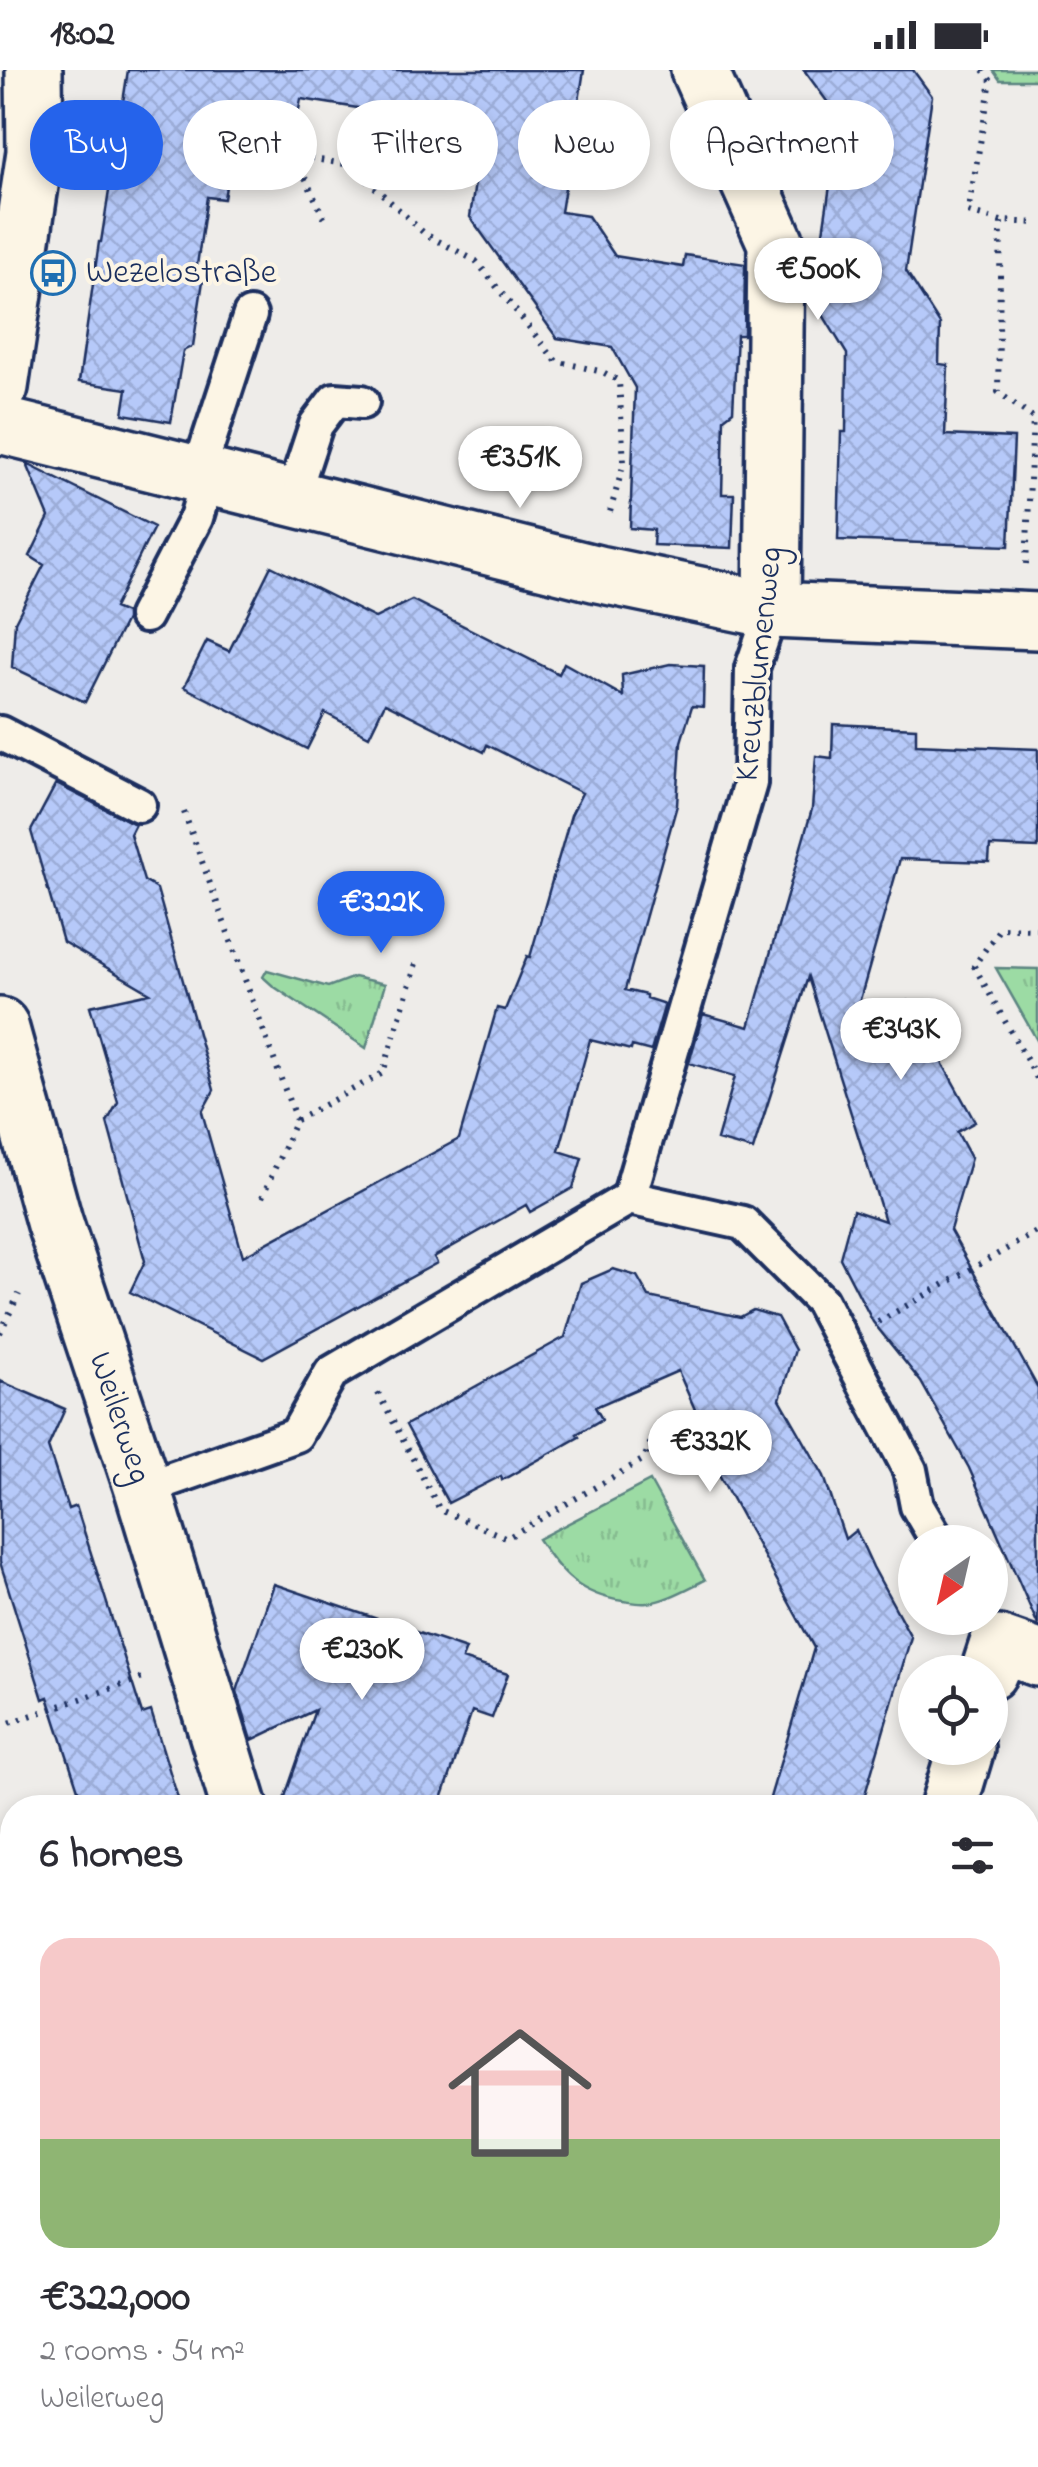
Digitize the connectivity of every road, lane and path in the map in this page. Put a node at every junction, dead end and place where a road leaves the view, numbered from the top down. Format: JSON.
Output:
{"nodes":[{"id":1,"x":34,"y":70,"type":"edge"},
{"id":2,"x":698,"y":70,"type":"edge"},
{"id":3,"x":983,"y":70,"type":"edge"},
{"id":4,"x":324,"y":218,"type":"dead end"},
{"id":5,"x":1001,"y":220,"type":"junction"},
{"id":6,"x":1038,"y":224,"type":"edge"},
{"id":7,"x":250,"y":314,"type":"dead end"},
{"id":8,"x":0,"y":387,"type":"edge"},
{"id":9,"x":362,"y":402,"type":"dead end"},
{"id":10,"x":0,"y":425,"type":"edge"},
{"id":11,"x":203,"y":476,"type":"junction"},
{"id":12,"x":292,"y":498,"type":"junction"},
{"id":13,"x":598,"y":574,"type":"junction"},
{"id":14,"x":772,"y":610,"type":"junction"},
{"id":15,"x":146,"y":616,"type":"dead end"},
{"id":16,"x":1031,"y":620,"type":"edge"},
{"id":17,"x":0,"y":733,"type":"edge"},
{"id":18,"x":139,"y":805,"type":"dead end"},
{"id":19,"x":184,"y":810,"type":"dead end"},
{"id":20,"x":1038,"y":929,"type":"edge"},
{"id":21,"x":417,"y":960,"type":"dead end"},
{"id":22,"x":0,"y":1026,"type":"edge"},
{"id":23,"x":1038,"y":1080,"type":"edge"},
{"id":24,"x":296,"y":1120,"type":"junction"},
{"id":25,"x":630,"y":1198,"type":"junction"},
{"id":26,"x":260,"y":1202,"type":"dead end"},
{"id":27,"x":1038,"y":1231,"type":"edge"},
{"id":28,"x":842,"y":1342,"type":"junction"},
{"id":29,"x":358,"y":1356,"type":"junction"},
{"id":30,"x":659,"y":1421,"type":"dead end"},
{"id":31,"x":143,"y":1490,"type":"junction"},
{"id":32,"x":928,"y":1525,"type":"edge"},
{"id":33,"x":194,"y":1661,"type":"junction"},
{"id":34,"x":0,"y":1726,"type":"edge"},
{"id":35,"x":961,"y":1765,"type":"edge"},
{"id":36,"x":236,"y":1795,"type":"edge"},
{"id":37,"x":952,"y":1795,"type":"edge"}],
"edges":[{"from":1,"to":8,"type":"street"},
{"from":2,"to":14,"type":"street","name":"Kreuzblumenweg"},
{"from":3,"to":5,"type":"path"},
{"from":4,"to":13,"type":"path"},
{"from":5,"to":6,"type":"path"},
{"from":5,"to":16,"type":"path"},
{"from":7,"to":11,"type":"lane"},
{"from":9,"to":12,"type":"lane"},
{"from":10,"to":11,"type":"street"},
{"from":11,"to":12,"type":"street"},
{"from":11,"to":15,"type":"lane"},
{"from":12,"to":13,"type":"street"},
{"from":13,"to":14,"type":"street"},
{"from":14,"to":16,"type":"street"},
{"from":14,"to":25,"type":"lane","name":"Kreuzblumenweg"},
{"from":17,"to":18,"type":"lane"},
{"from":19,"to":24,"type":"path"},
{"from":20,"to":23,"type":"path"},
{"from":21,"to":24,"type":"path"},
{"from":22,"to":31,"type":"street","name":"Weilerweg"},
{"from":24,"to":26,"type":"path"},
{"from":25,"to":28,"type":"lane"},
{"from":25,"to":29,"type":"lane"},
{"from":27,"to":28,"type":"path"},
{"from":28,"to":32,"type":"lane"},
{"from":29,"to":30,"type":"path"},
{"from":29,"to":31,"type":"lane"},
{"from":31,"to":33,"type":"street","name":"Weilerweg"},
{"from":33,"to":34,"type":"path"},
{"from":33,"to":36,"type":"street","name":"Weilerweg"},
{"from":35,"to":37,"type":"street"}]}
